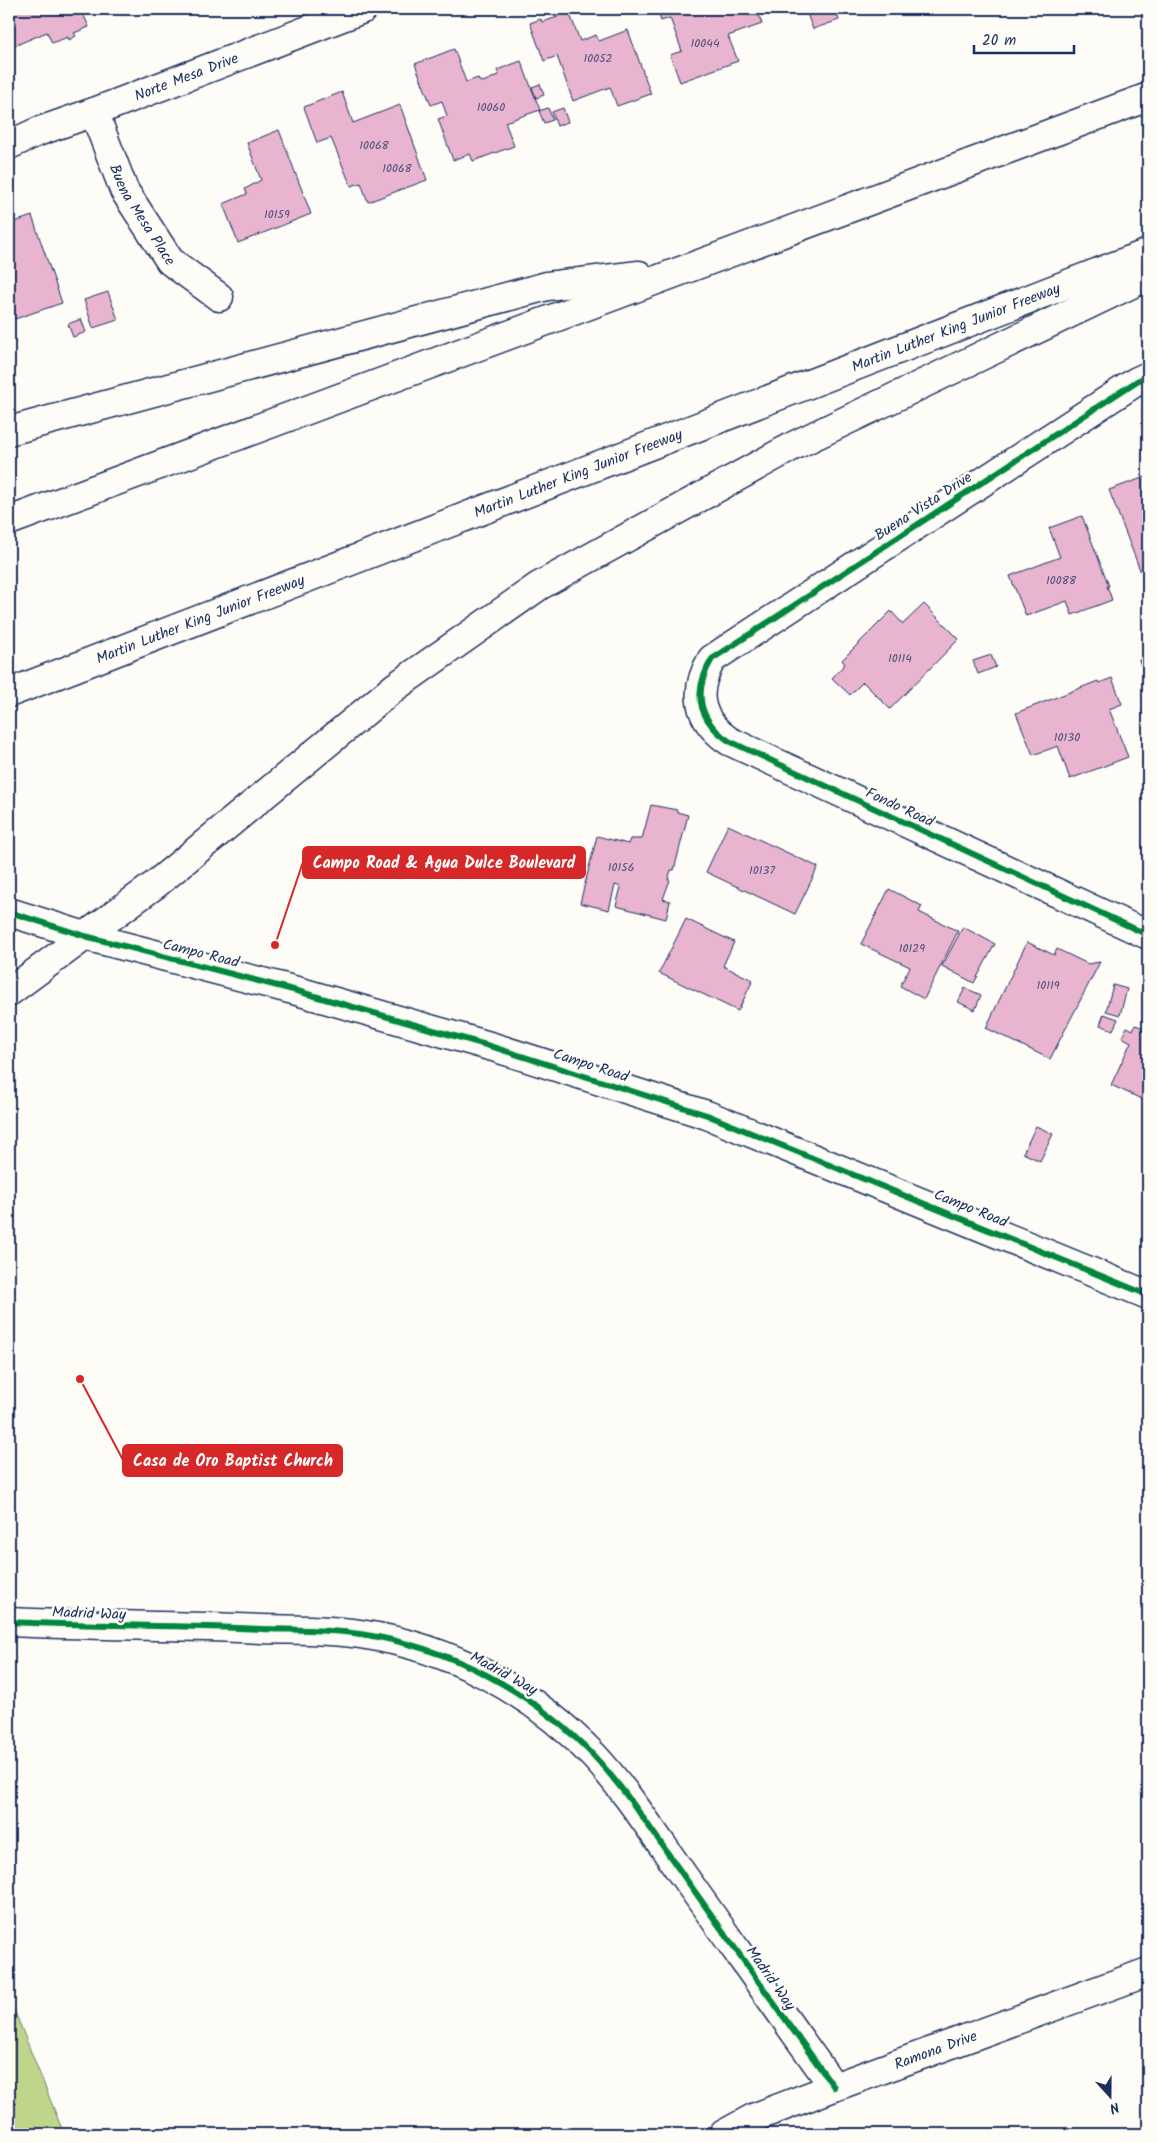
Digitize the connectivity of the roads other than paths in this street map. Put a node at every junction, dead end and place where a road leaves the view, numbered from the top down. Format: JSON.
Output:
{"nodes":[{"id":1,"x":363,"y":9,"type":"edge"},
{"id":2,"x":1148,"y":96,"type":"edge"},
{"id":3,"x":94,"y":112,"type":"junction"},
{"id":4,"x":9,"y":145,"type":"edge"},
{"id":5,"x":1148,"y":253,"type":"edge"},
{"id":6,"x":683,"y":270,"type":"junction"},
{"id":7,"x":1148,"y":276,"type":"edge"},
{"id":8,"x":219,"y":297,"type":"dead end"},
{"id":9,"x":1148,"y":376,"type":"edge"},
{"id":10,"x":9,"y":431,"type":"edge"},
{"id":11,"x":9,"y":521,"type":"edge"},
{"id":12,"x":712,"y":659,"type":"joint"},
{"id":13,"x":9,"y":692,"type":"edge"},
{"id":14,"x":9,"y":912,"type":"edge"},
{"id":15,"x":1148,"y":935,"type":"edge"},
{"id":16,"x":85,"y":936,"type":"junction"},
{"id":17,"x":9,"y":992,"type":"edge"},
{"id":18,"x":1148,"y":1295,"type":"edge"},
{"id":19,"x":9,"y":1622,"type":"edge"},
{"id":20,"x":1148,"y":1972,"type":"edge"},
{"id":21,"x":834,"y":2087,"type":"junction"},
{"id":22,"x":724,"y":2134,"type":"edge"}],
"edges":[{"from":1,"to":3,"type":"main road","name":"Norte Mesa Drive"},
{"from":2,"to":6,"type":"main road"},
{"from":3,"to":4,"type":"main road","name":"Norte Mesa Drive"},
{"from":3,"to":8,"type":"main road","name":"Buena Mesa Place"},
{"from":5,"to":13,"type":"main road","name":"Martin Luther King Junior Freeway"},
{"from":6,"to":10,"type":"main road"},
{"from":6,"to":11,"type":"main road"},
{"from":7,"to":16,"type":"main road"},
{"from":9,"to":12,"type":"main road","name":"Buena Vista Drive"},
{"from":12,"to":15,"type":"main road","name":"Fondo Road"},
{"from":14,"to":16,"type":"main road","name":"Campo Road"},
{"from":16,"to":17,"type":"main road"},
{"from":16,"to":18,"type":"main road","name":"Campo Road"},
{"from":19,"to":21,"type":"main road","name":"Madrid Way"},
{"from":20,"to":21,"type":"main road","name":"Ramona Drive"},
{"from":21,"to":22,"type":"main road","name":"Ramona Drive"}]}
